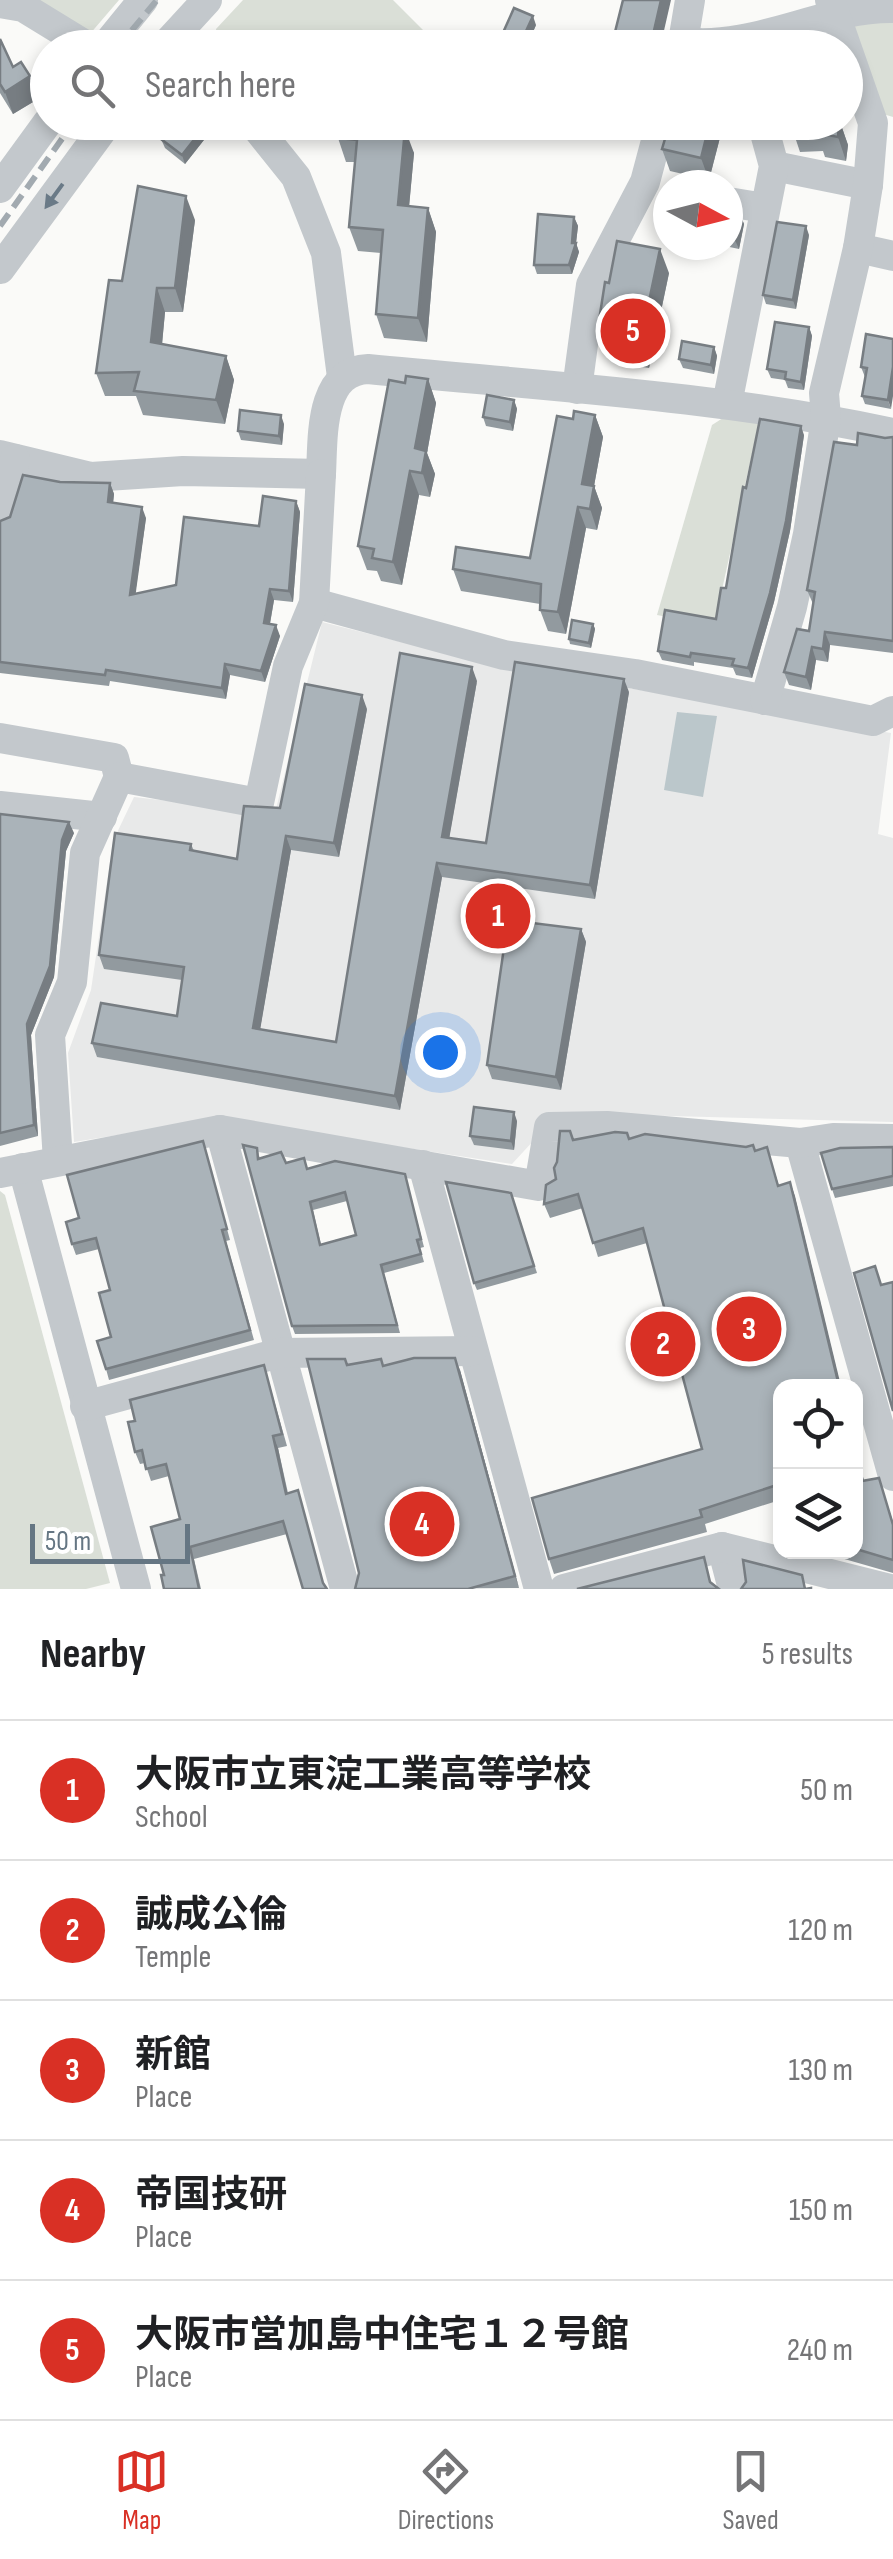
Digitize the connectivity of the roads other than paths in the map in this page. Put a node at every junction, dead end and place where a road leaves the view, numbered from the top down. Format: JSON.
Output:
{"nodes":[{"id":1,"x":207,"y":0,"type":"edge"},
{"id":2,"x":690,"y":0,"type":"edge"},
{"id":3,"x":0,"y":3,"type":"edge"},
{"id":4,"x":832,"y":6,"type":"edge"},
{"id":5,"x":137,"y":8,"type":"edge"},
{"id":6,"x":893,"y":8,"type":"edge"},
{"id":7,"x":61,"y":30,"type":"edge"},
{"id":8,"x":119,"y":30,"type":"edge"},
{"id":9,"x":152,"y":30,"type":"edge"},
{"id":10,"x":180,"y":30,"type":"edge"},
{"id":11,"x":685,"y":30,"type":"edge"},
{"id":12,"x":774,"y":30,"type":"edge"},
{"id":13,"x":842,"y":30,"type":"edge"},
{"id":14,"x":863,"y":78,"type":"edge"},
{"id":15,"x":883,"y":125,"type":"edge"},
{"id":16,"x":35,"y":140,"type":"edge"},
{"id":17,"x":95,"y":140,"type":"edge"},
{"id":18,"x":266,"y":140,"type":"edge"},
{"id":19,"x":660,"y":140,"type":"edge"},
{"id":20,"x":767,"y":140,"type":"edge"},
{"id":21,"x":774,"y":166,"type":"junction"},
{"id":22,"x":657,"y":170,"type":"edge"},
{"id":23,"x":868,"y":186,"type":"junction"},
{"id":24,"x":0,"y":188,"type":"edge"},
{"id":25,"x":653,"y":190,"type":"edge"},
{"id":26,"x":743,"y":204,"type":"edge"},
{"id":27,"x":764,"y":208,"type":"junction"},
{"id":28,"x":858,"y":248,"type":"junction"},
{"id":29,"x":893,"y":256,"type":"edge"},
{"id":30,"x":0,"y":269,"type":"edge"},
{"id":31,"x":342,"y":376,"type":"junction"},
{"id":32,"x":577,"y":389,"type":"junction"},
{"id":33,"x":726,"y":404,"type":"junction"},
{"id":34,"x":826,"y":418,"type":"junction"},
{"id":35,"x":893,"y":433,"type":"edge"},
{"id":36,"x":8,"y":457,"type":"edge"},
{"id":37,"x":321,"y":474,"type":"junction"},
{"id":38,"x":0,"y":516,"type":"edge"},
{"id":39,"x":314,"y":604,"type":"junction"},
{"id":40,"x":765,"y":700,"type":"junction"},
{"id":41,"x":893,"y":712,"type":"edge"},
{"id":42,"x":0,"y":738,"type":"edge"},
{"id":43,"x":119,"y":777,"type":"junction"},
{"id":44,"x":0,"y":806,"type":"edge"},
{"id":45,"x":102,"y":817,"type":"junction"},
{"id":46,"x":220,"y":1130,"type":"junction"},
{"id":47,"x":893,"y":1139,"type":"edge"},
{"id":48,"x":800,"y":1143,"type":"junction"},
{"id":49,"x":58,"y":1161,"type":"junction"},
{"id":50,"x":422,"y":1165,"type":"junction"},
{"id":51,"x":11,"y":1170,"type":"edge"},
{"id":52,"x":472,"y":1351,"type":"junction"},
{"id":53,"x":279,"y":1353,"type":"junction"},
{"id":54,"x":85,"y":1406,"type":"junction"},
{"id":55,"x":893,"y":1476,"type":"edge"},
{"id":56,"x":722,"y":1547,"type":"junction"},
{"id":57,"x":827,"y":1580,"type":"edge"},
{"id":58,"x":136,"y":1589,"type":"edge"},
{"id":59,"x":345,"y":1589,"type":"edge"},
{"id":60,"x":539,"y":1589,"type":"edge"},
{"id":61,"x":564,"y":1589,"type":"edge"},
{"id":62,"x":733,"y":1589,"type":"edge"},
{"id":63,"x":890,"y":1589,"type":"edge"}],
"edges":[{"from":1,"to":10,"type":"street"},
{"from":2,"to":11,"type":"street"},
{"from":3,"to":7,"type":"street"},
{"from":4,"to":6,"type":"street"},
{"from":4,"to":12,"type":"street"},
{"from":4,"to":13,"type":"street"},
{"from":5,"to":8,"type":"street"},
{"from":5,"to":9,"type":"street"},
{"from":14,"to":15,"type":"street"},
{"from":15,"to":23,"type":"street"},
{"from":16,"to":24,"type":"street"},
{"from":17,"to":30,"type":"street","one_way":true},
{"from":18,"to":31,"type":"street"},
{"from":19,"to":22,"type":"street"},
{"from":20,"to":21,"type":"street"},
{"from":21,"to":23,"type":"street"},
{"from":21,"to":27,"type":"street"},
{"from":23,"to":28,"type":"street"},
{"from":25,"to":32,"type":"street"},
{"from":26,"to":27,"type":"street"},
{"from":27,"to":33,"type":"street"},
{"from":28,"to":29,"type":"street"},
{"from":28,"to":34,"type":"street"},
{"from":31,"to":32,"type":"street"},
{"from":31,"to":37,"type":"street"},
{"from":32,"to":33,"type":"street"},
{"from":33,"to":34,"type":"street"},
{"from":34,"to":35,"type":"street"},
{"from":34,"to":40,"type":"street"},
{"from":36,"to":37,"type":"street"},
{"from":36,"to":38,"type":"street"},
{"from":37,"to":39,"type":"street"},
{"from":39,"to":40,"type":"street"},
{"from":39,"to":43,"type":"street"},
{"from":40,"to":41,"type":"street"},
{"from":42,"to":43,"type":"street"},
{"from":43,"to":45,"type":"street"},
{"from":44,"to":45,"type":"street"},
{"from":45,"to":49,"type":"street"},
{"from":46,"to":49,"type":"street"},
{"from":46,"to":50,"type":"street"},
{"from":46,"to":53,"type":"street"},
{"from":47,"to":48,"type":"street"},
{"from":48,"to":50,"type":"street"},
{"from":48,"to":55,"type":"street"},
{"from":49,"to":51,"type":"street"},
{"from":50,"to":52,"type":"street"},
{"from":51,"to":54,"type":"street"},
{"from":52,"to":53,"type":"street"},
{"from":52,"to":60,"type":"street"},
{"from":53,"to":54,"type":"street"},
{"from":53,"to":59,"type":"street"},
{"from":54,"to":58,"type":"street"},
{"from":56,"to":57,"type":"street"},
{"from":56,"to":61,"type":"street"},
{"from":56,"to":62,"type":"street"},
{"from":57,"to":63,"type":"street"}]}
